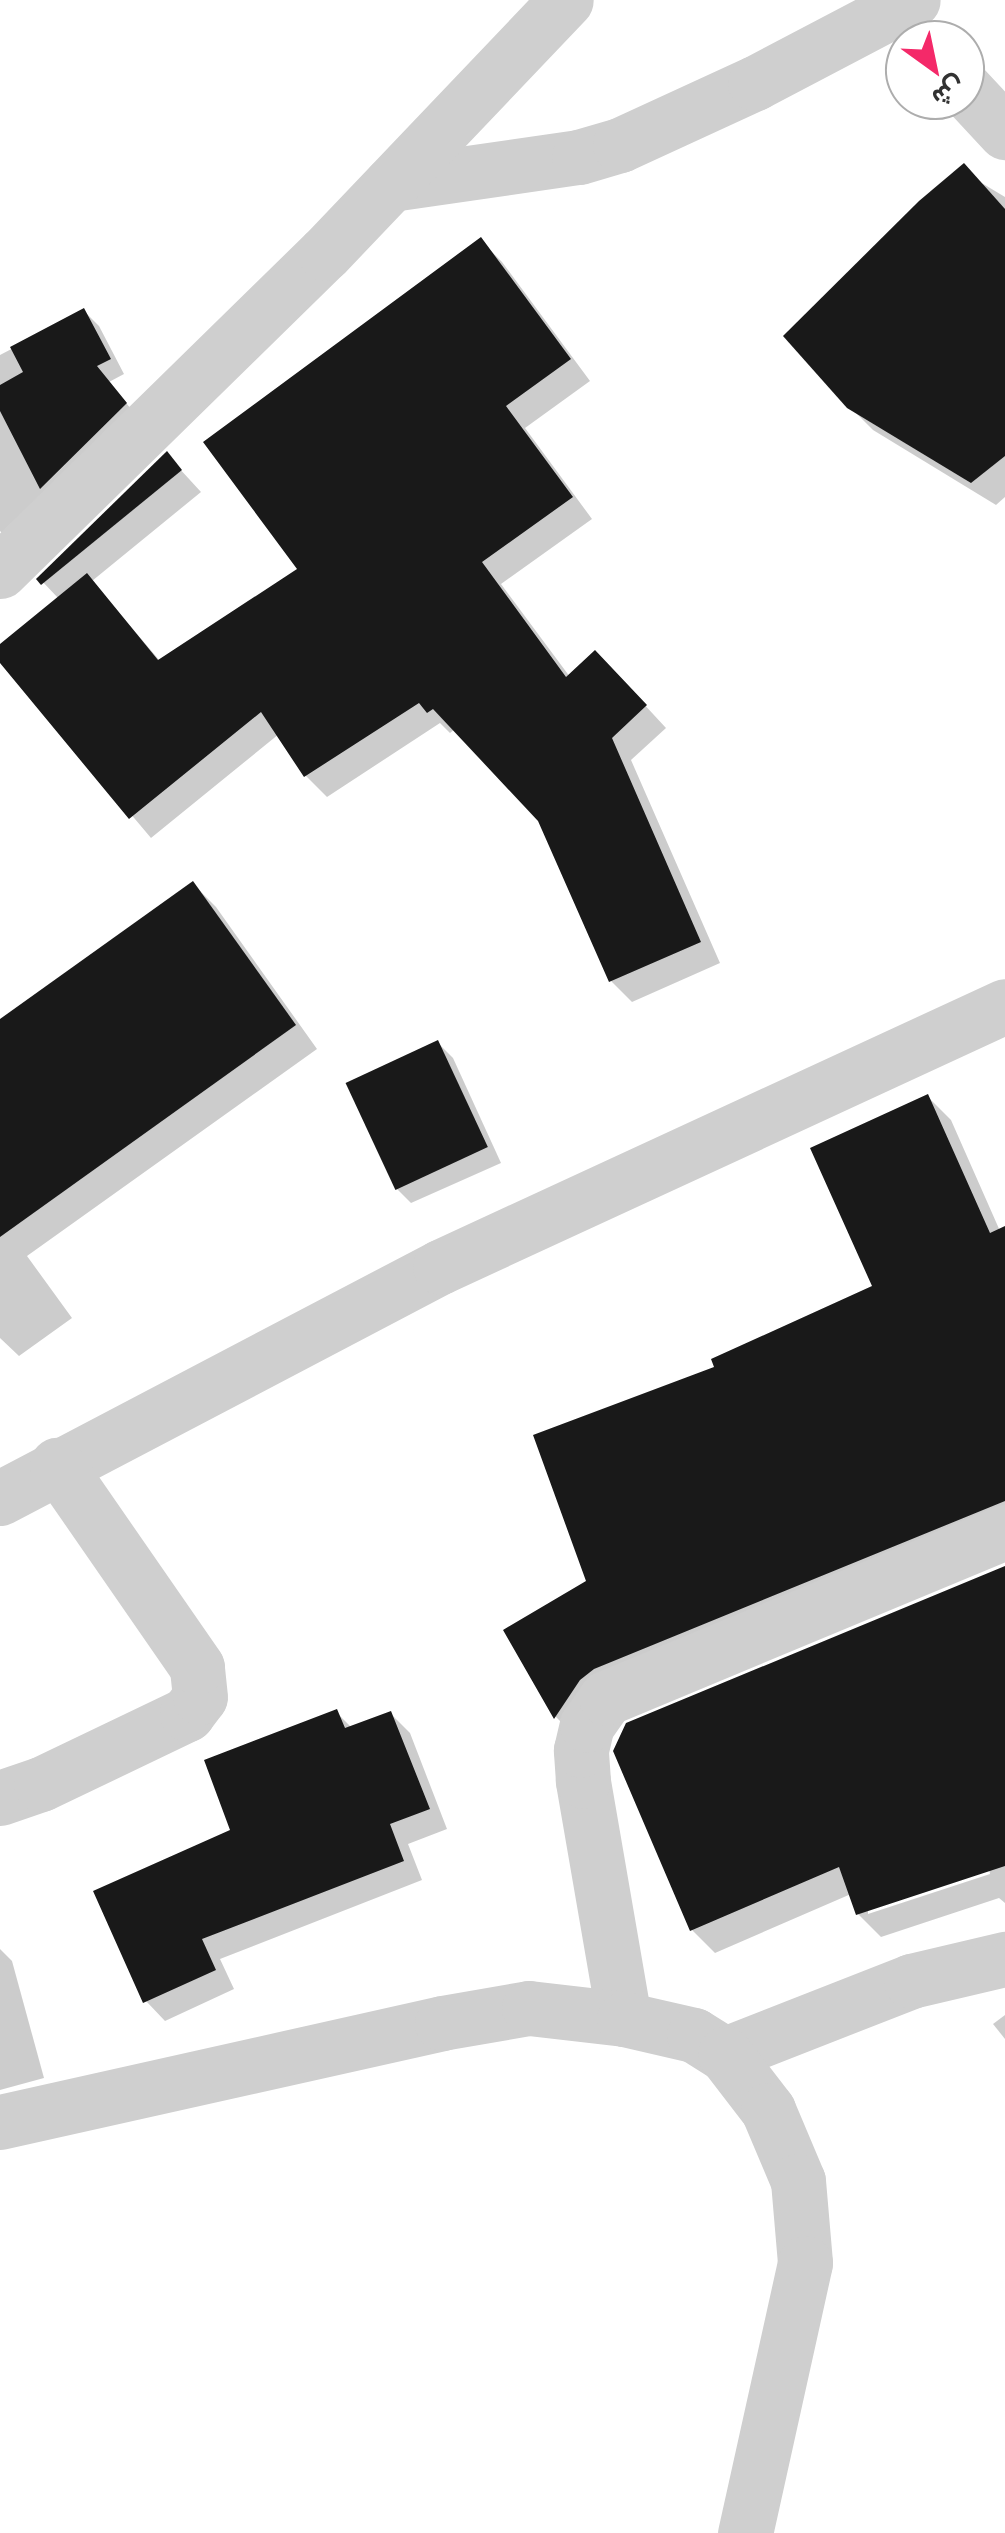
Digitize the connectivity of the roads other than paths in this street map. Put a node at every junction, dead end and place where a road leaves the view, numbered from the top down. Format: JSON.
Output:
{"nodes":[{"id":1,"x":566,"y":0,"type":"edge"},
{"id":2,"x":909,"y":17,"type":"edge"},
{"id":3,"x":985,"y":110,"type":"edge"},
{"id":4,"x":1005,"y":132,"type":"edge"},
{"id":5,"x":391,"y":184,"type":"junction"},
{"id":6,"x":0,"y":571,"type":"edge"},
{"id":7,"x":1005,"y":1006,"type":"edge"},
{"id":8,"x":57,"y":1465,"type":"junction"},
{"id":9,"x":0,"y":1498,"type":"edge"},
{"id":10,"x":1005,"y":1532,"type":"edge"},
{"id":11,"x":0,"y":1798,"type":"edge"},
{"id":12,"x":1005,"y":1959,"type":"edge"},
{"id":13,"x":624,"y":2019,"type":"junction"},
{"id":14,"x":725,"y":2054,"type":"junction"},
{"id":15,"x":0,"y":2122,"type":"edge"},
{"id":16,"x":745,"y":2533,"type":"edge"}],
"edges":[{"from":1,"to":5,"type":"street"},
{"from":2,"to":5,"type":"street"},
{"from":3,"to":4,"type":"street"},
{"from":5,"to":6,"type":"street"},
{"from":7,"to":8,"type":"street"},
{"from":8,"to":9,"type":"street"},
{"from":8,"to":11,"type":"street"},
{"from":10,"to":13,"type":"street"},
{"from":12,"to":14,"type":"street"},
{"from":13,"to":14,"type":"street"},
{"from":13,"to":15,"type":"street"},
{"from":14,"to":16,"type":"street"}]}
